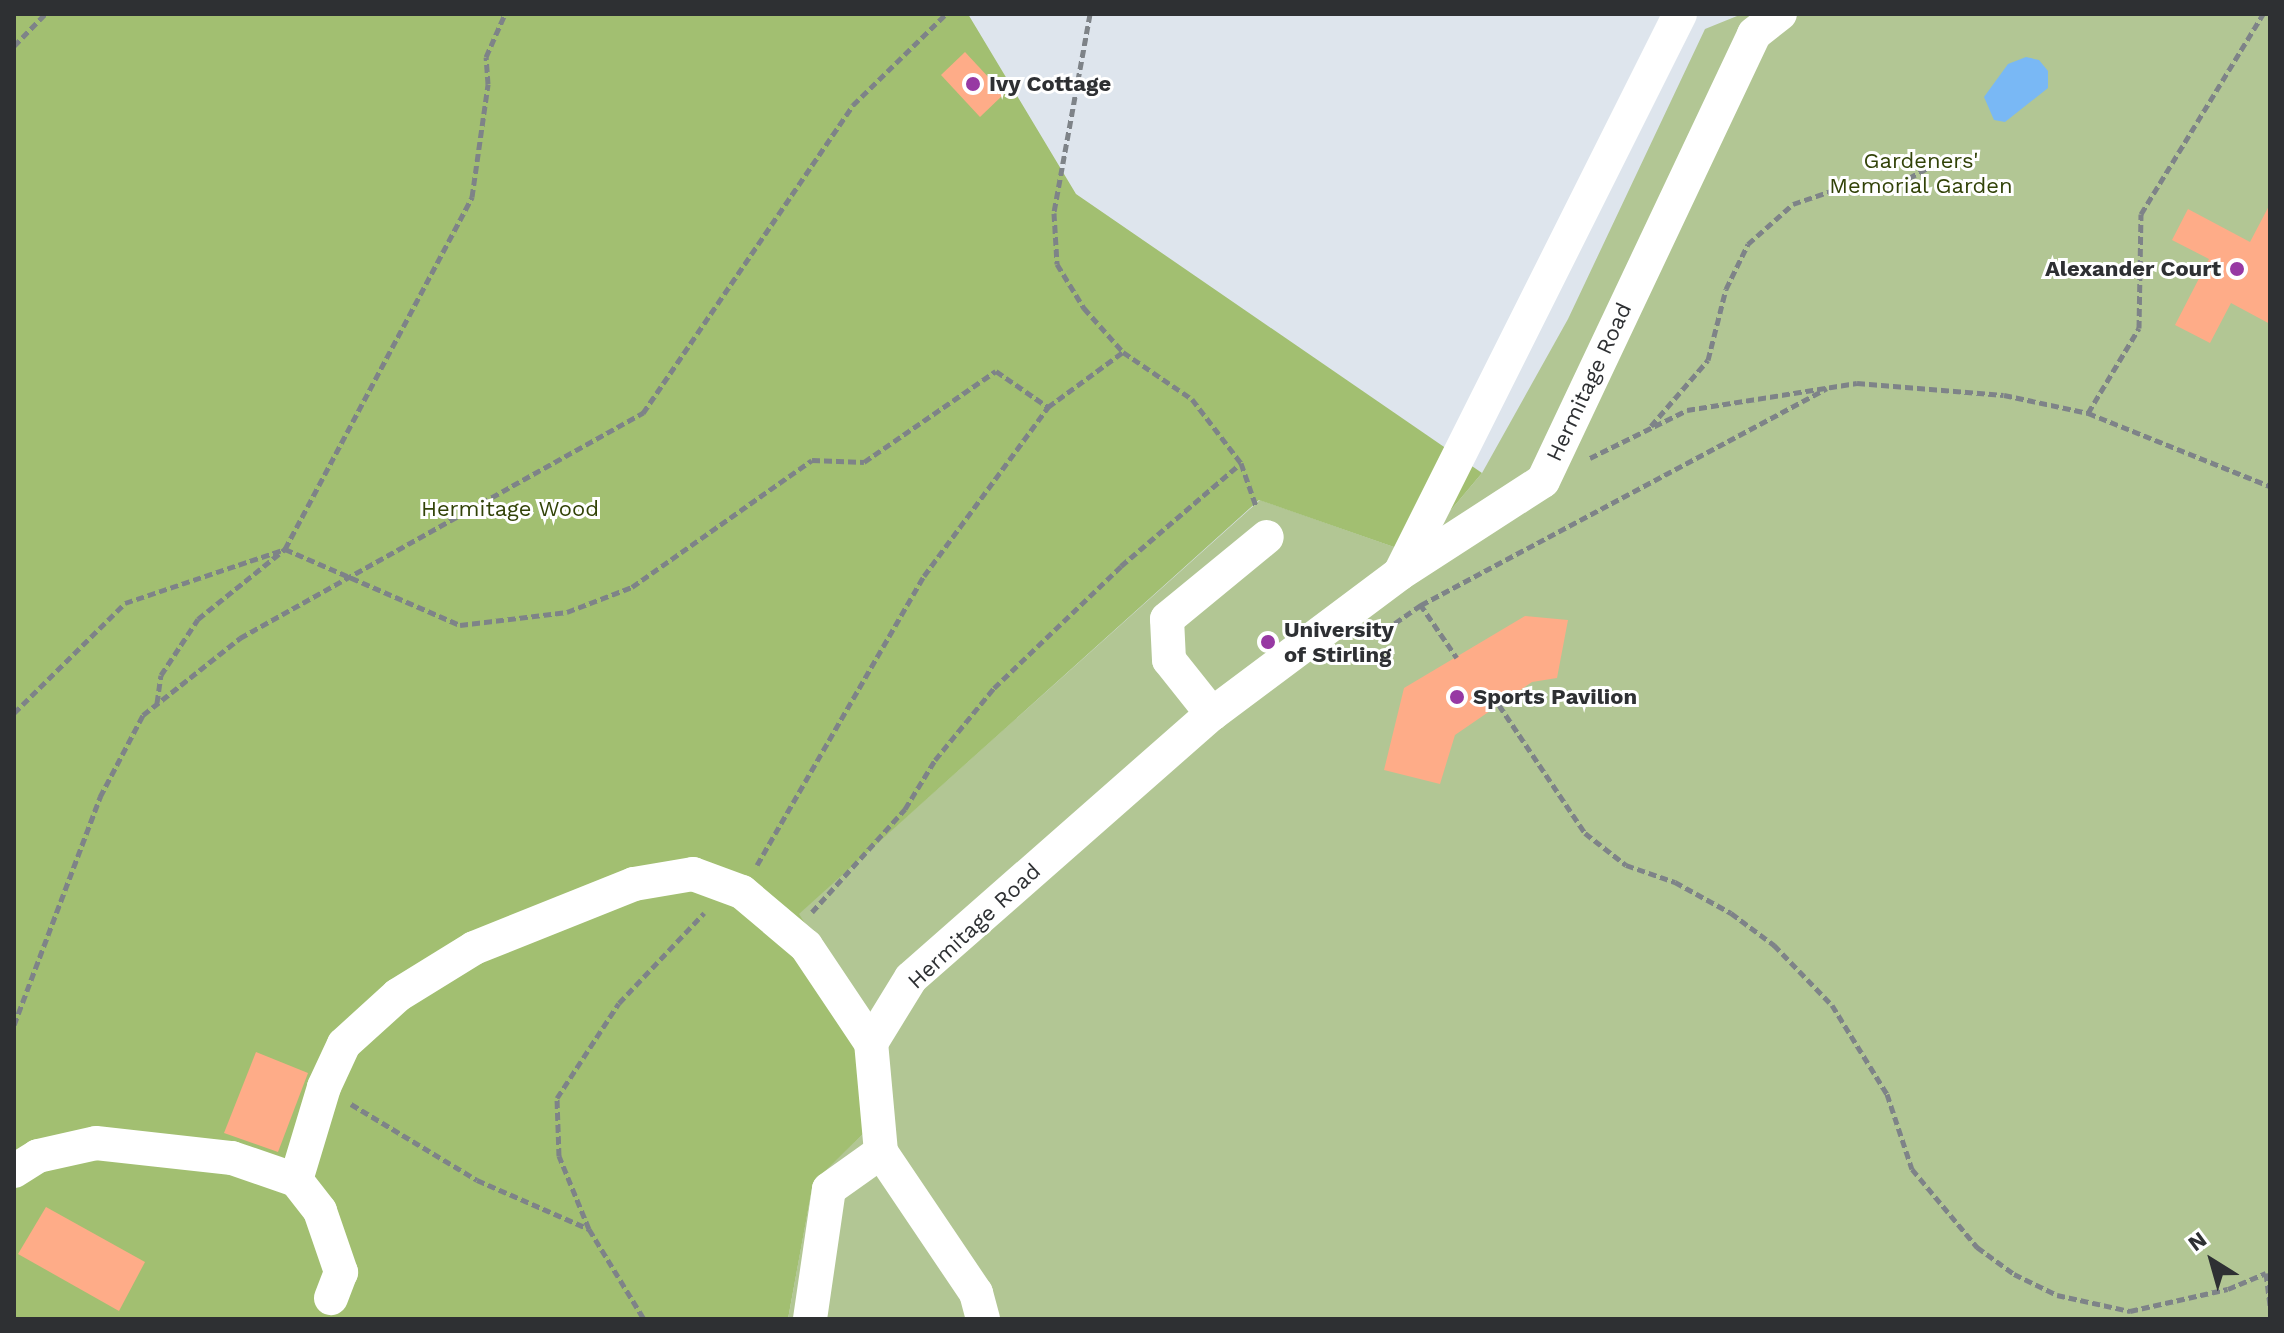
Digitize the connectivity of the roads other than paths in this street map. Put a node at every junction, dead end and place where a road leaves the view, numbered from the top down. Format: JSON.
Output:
{"nodes":[{"id":1,"x":1680,"y":14,"type":"edge"},
{"id":2,"x":1780,"y":14,"type":"edge"},
{"id":3,"x":1267,"y":537,"type":"road end"},
{"id":4,"x":1399,"y":574,"type":"junction"},
{"id":5,"x":1212,"y":714,"type":"junction"},
{"id":6,"x":871,"y":1043,"type":"junction"},
{"id":7,"x":881,"y":1152,"type":"junction"},
{"id":8,"x":14,"y":1171,"type":"edge"},
{"id":9,"x":296,"y":1180,"type":"junction"},
{"id":10,"x":331,"y":1298,"type":"dead end"},
{"id":11,"x":810,"y":1319,"type":"edge"},
{"id":12,"x":983,"y":1319,"type":"edge"}],
"edges":[{"from":1,"to":4,"type":"lane"},
{"from":2,"to":4,"type":"lane","name":"Hermitage Road"},
{"from":3,"to":5,"type":"lane"},
{"from":4,"to":5,"type":"lane","name":"Hermitage Road"},
{"from":5,"to":6,"type":"lane","name":"Hermitage Road"},
{"from":6,"to":7,"type":"lane"},
{"from":6,"to":9,"type":"lane"},
{"from":7,"to":11,"type":"lane"},
{"from":7,"to":12,"type":"lane"},
{"from":8,"to":9,"type":"lane"},
{"from":9,"to":10,"type":"lane"}]}
